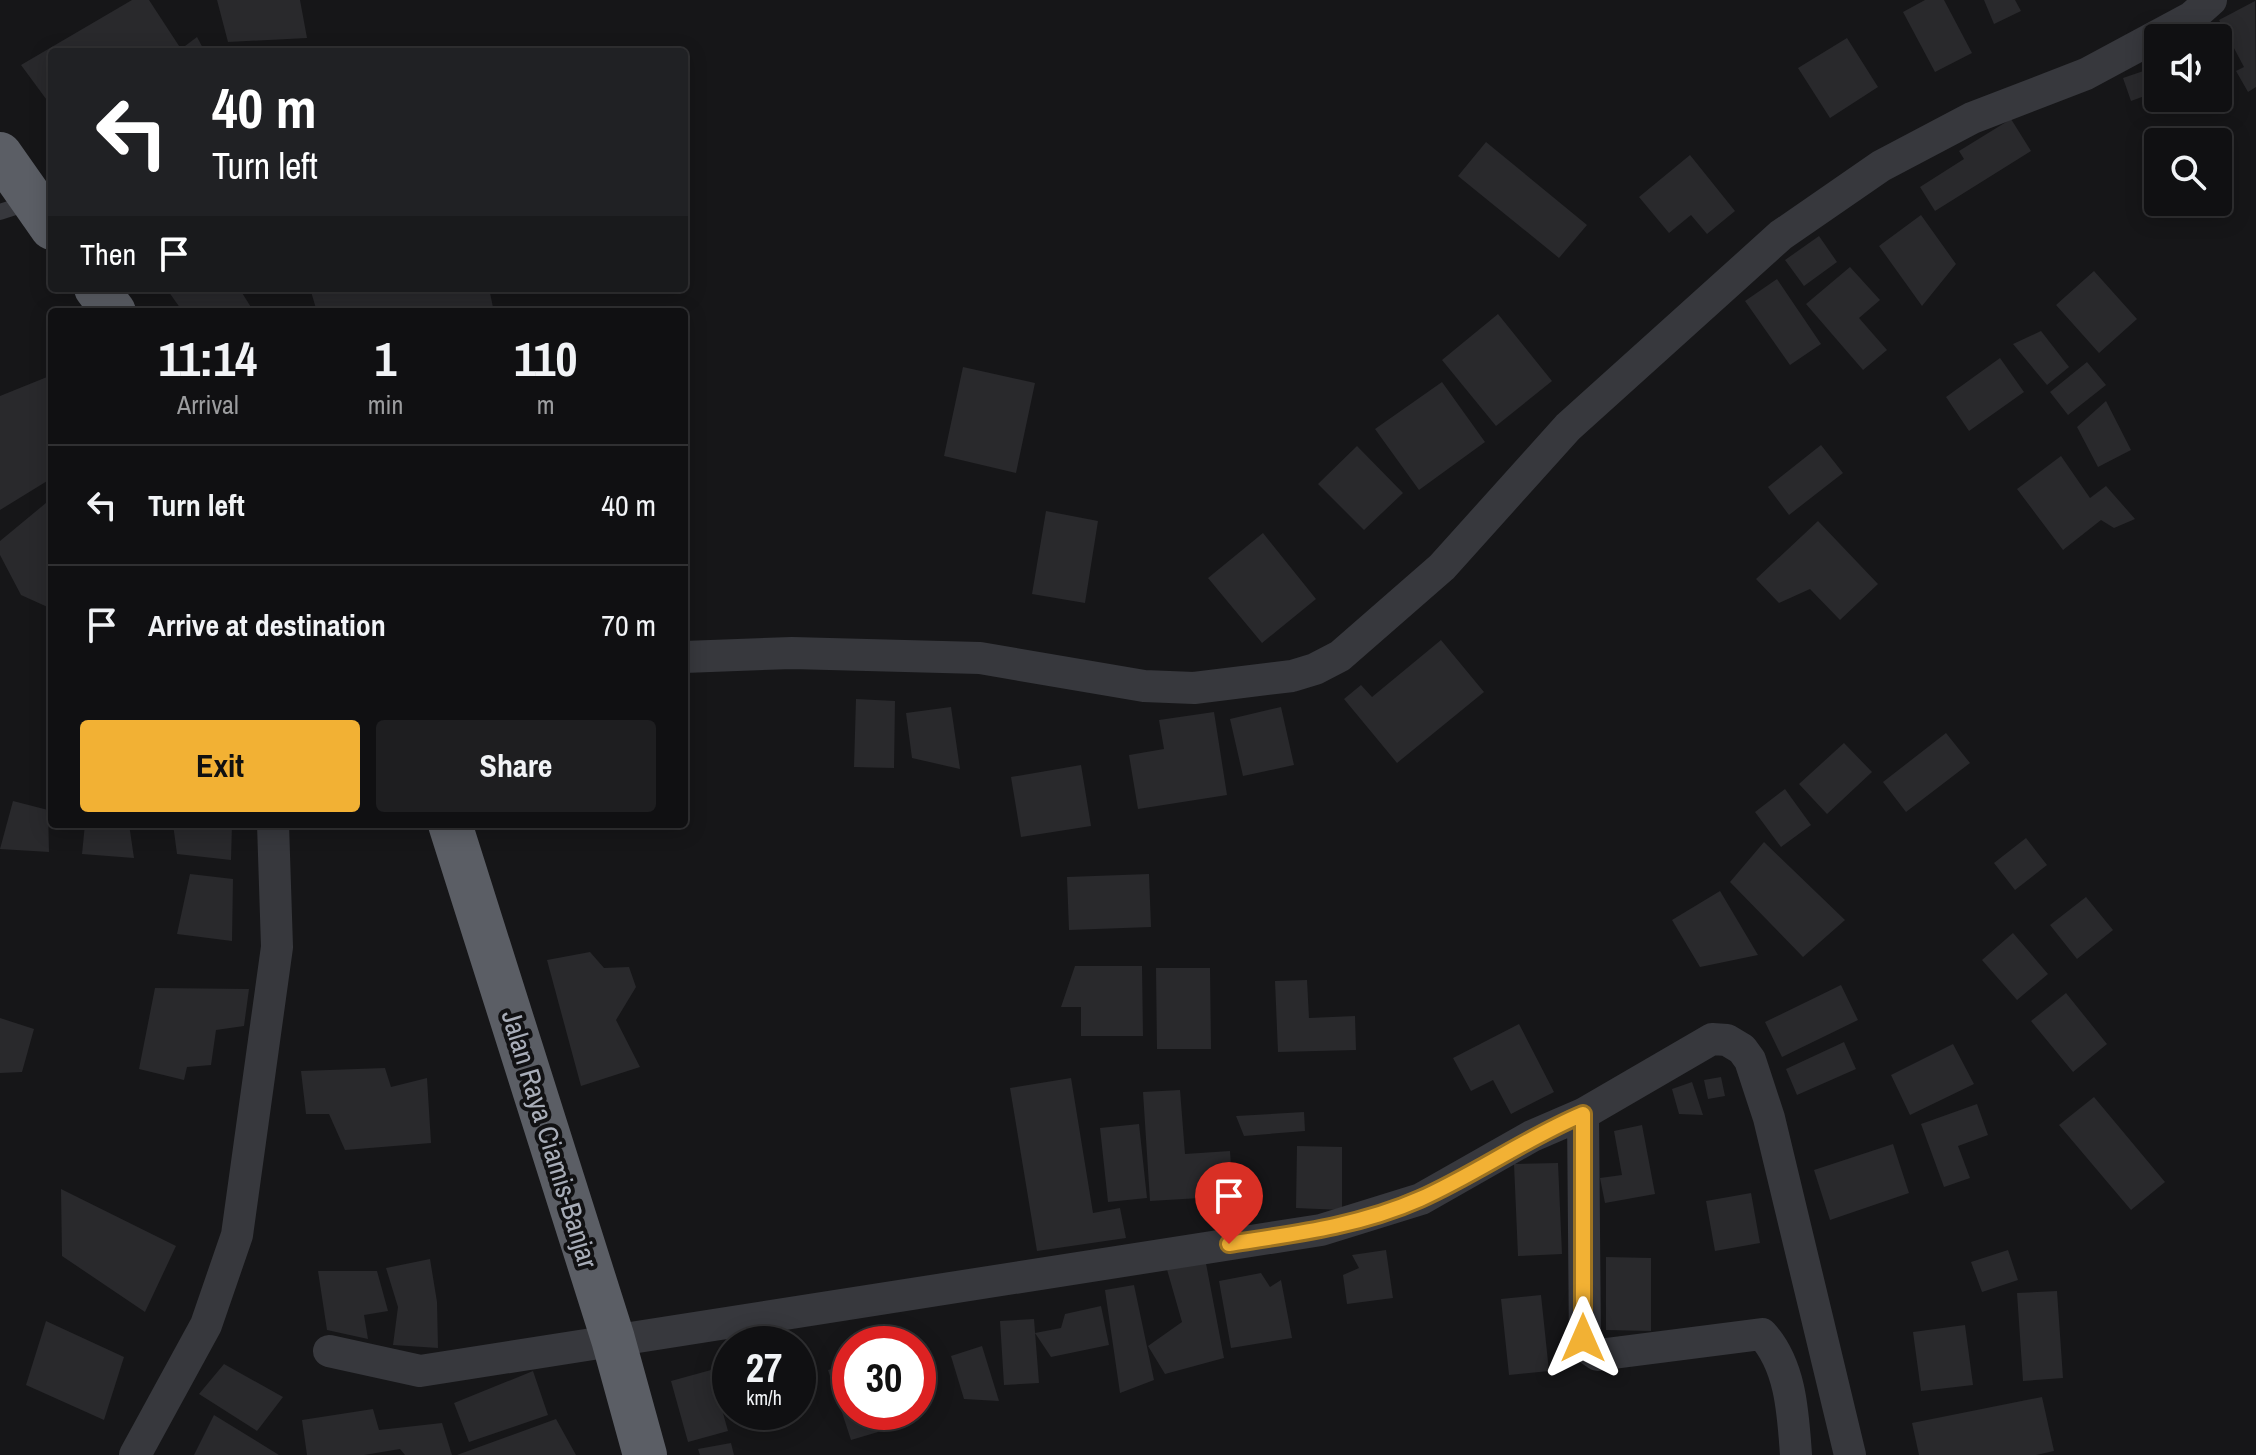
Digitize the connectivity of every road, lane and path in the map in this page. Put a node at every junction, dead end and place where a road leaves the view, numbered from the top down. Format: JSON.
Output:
{"nodes":[{"id":1,"x":2211,"y":0,"type":"edge"},
{"id":2,"x":0,"y":154,"type":"edge"},
{"id":3,"x":28,"y":214,"type":"edge"},
{"id":4,"x":688,"y":657,"type":"edge"},
{"id":5,"x":273,"y":828,"type":"edge"},
{"id":6,"x":451,"y":828,"type":"edge"},
{"id":7,"x":1583,"y":1114,"type":"junction"},
{"id":8,"x":613,"y":1339,"type":"junction"},
{"id":9,"x":329,"y":1351,"type":"dead end"},
{"id":10,"x":135,"y":1455,"type":"edge"},
{"id":11,"x":645,"y":1455,"type":"edge"},
{"id":12,"x":1796,"y":1455,"type":"edge"},
{"id":13,"x":1850,"y":1455,"type":"edge"}],
"edges":[{"from":1,"to":4,"type":"street"},
{"from":2,"to":3,"type":"highway"},
{"from":5,"to":10,"type":"street"},
{"from":6,"to":8,"type":"highway","name":"Jalan Raya Ciamis-Banjar"},
{"from":7,"to":8,"type":"street"},
{"from":7,"to":12,"type":"street"},
{"from":7,"to":13,"type":"street"},
{"from":8,"to":9,"type":"street"},
{"from":8,"to":11,"type":"highway","name":"Jalan Raya Ciamis-Banjar"}]}
